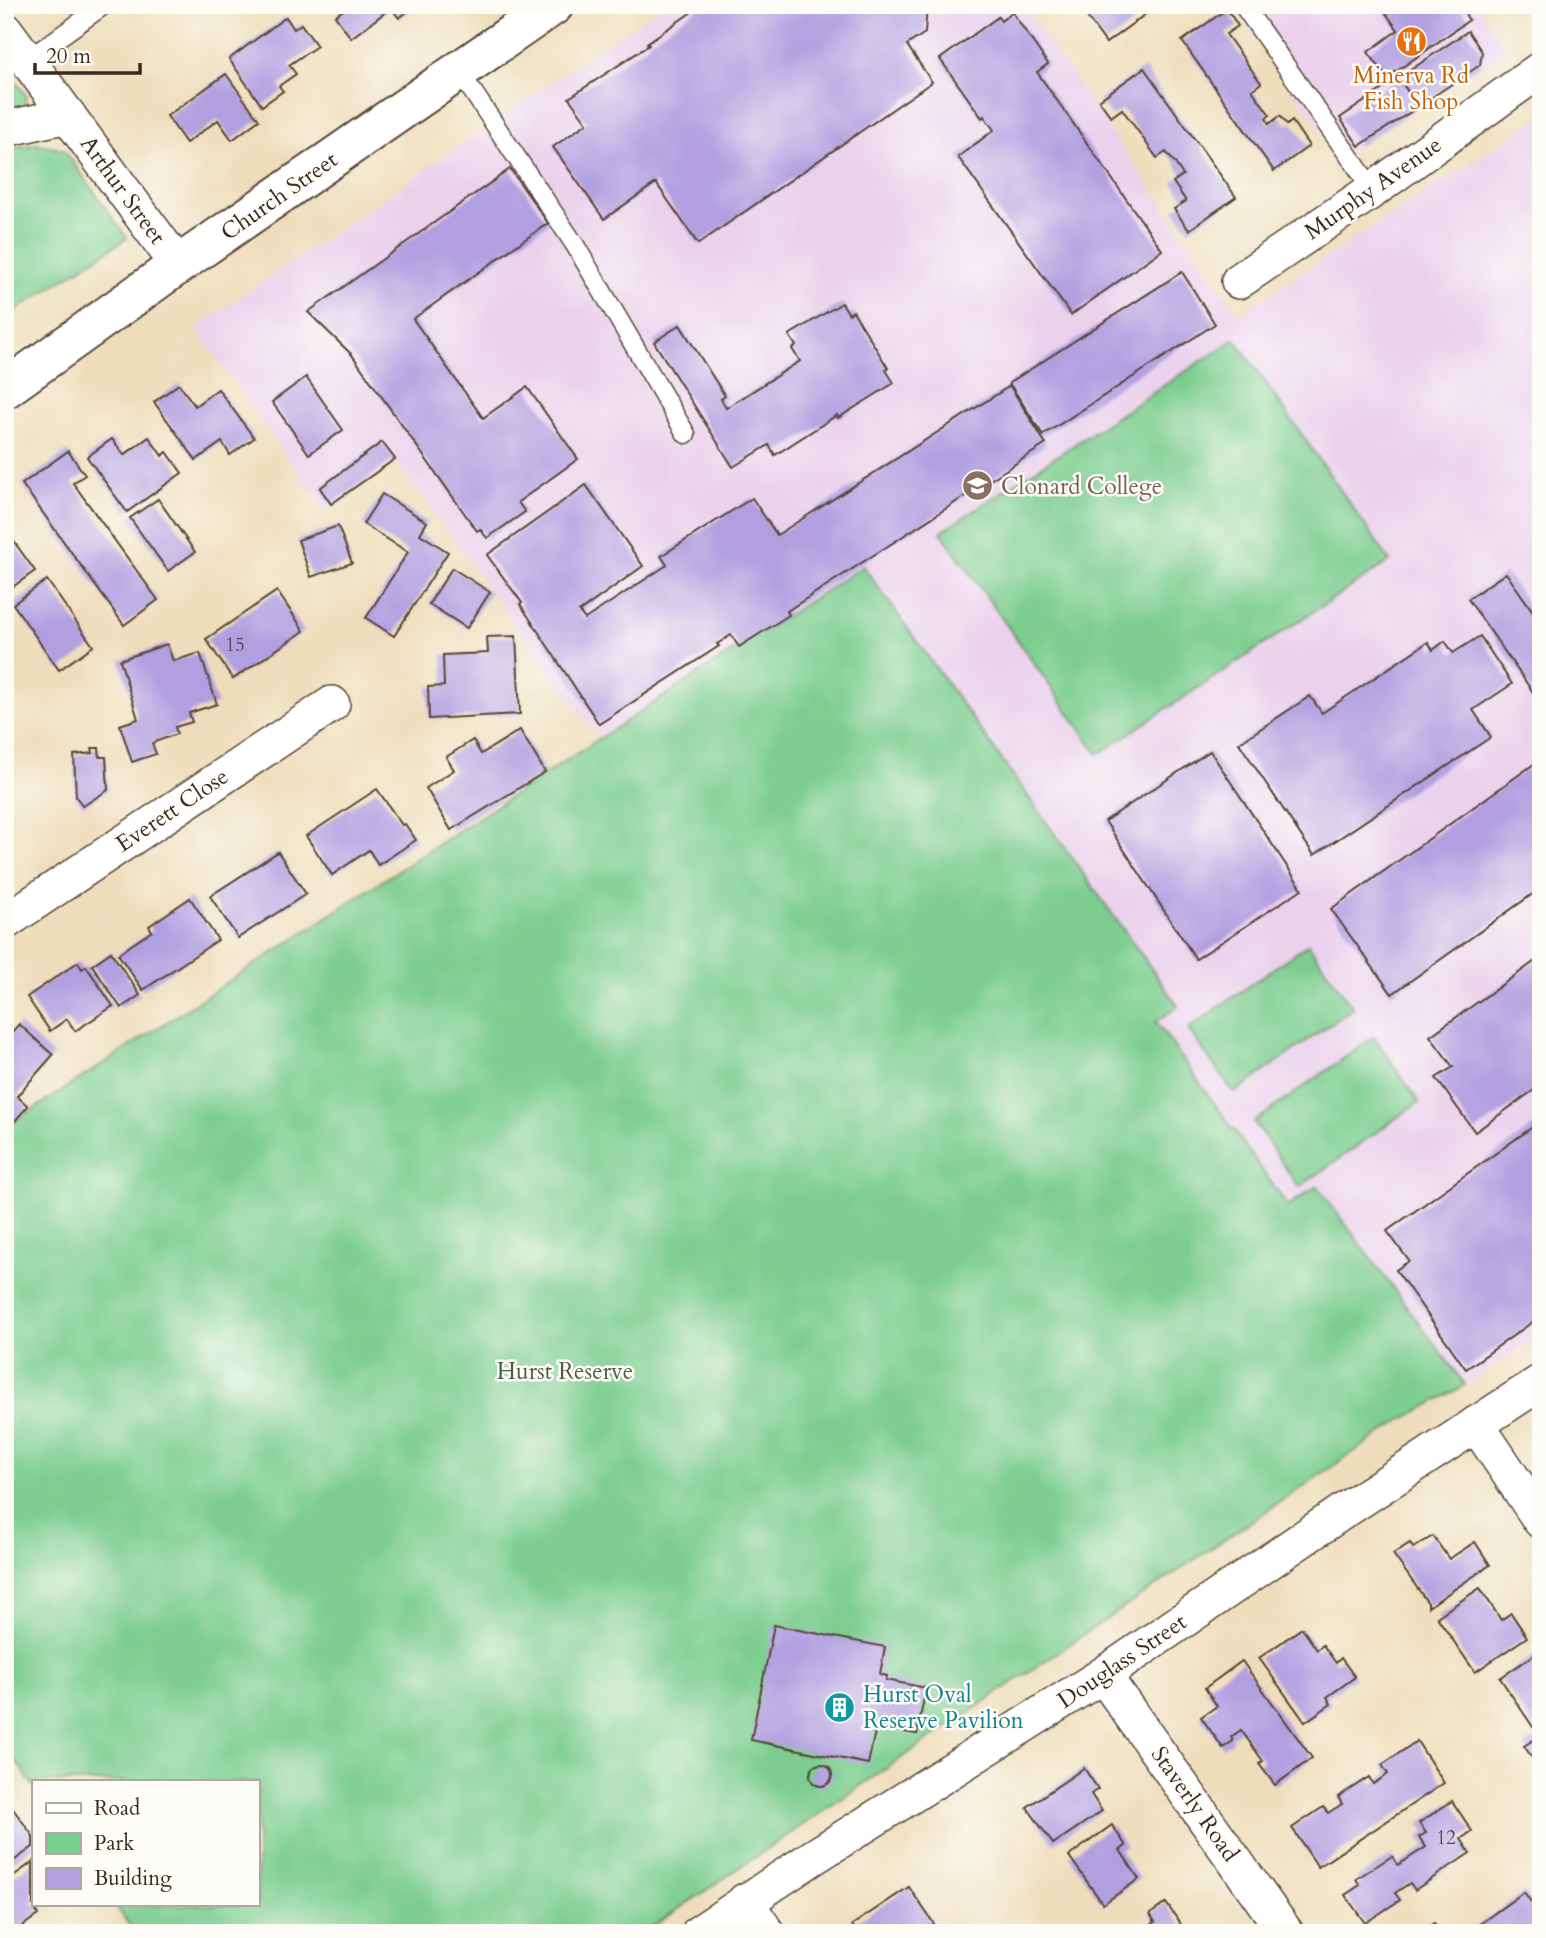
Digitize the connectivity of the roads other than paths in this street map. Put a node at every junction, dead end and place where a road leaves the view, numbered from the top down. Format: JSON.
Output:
{"nodes":[{"id":1,"x":104,"y":5,"type":"edge"},
{"id":2,"x":554,"y":5,"type":"edge"},
{"id":3,"x":1243,"y":5,"type":"edge"},
{"id":4,"x":5,"y":30,"type":"edge"},
{"id":5,"x":27,"y":60,"type":"junction"},
{"id":6,"x":1541,"y":69,"type":"edge"},
{"id":7,"x":459,"y":71,"type":"junction"},
{"id":8,"x":68,"y":116,"type":"junction"},
{"id":9,"x":5,"y":129,"type":"edge"},
{"id":10,"x":1373,"y":190,"type":"junction"},
{"id":11,"x":178,"y":265,"type":"junction"},
{"id":12,"x":1239,"y":281,"type":"dead end"},
{"id":13,"x":5,"y":389,"type":"edge"},
{"id":14,"x":686,"y":433,"type":"dead end"},
{"id":15,"x":332,"y":704,"type":"dead end"},
{"id":16,"x":8,"y":911,"type":"edge"},
{"id":17,"x":1541,"y":1382,"type":"edge"},
{"id":18,"x":1476,"y":1424,"type":"junction"},
{"id":19,"x":1541,"y":1521,"type":"edge"},
{"id":20,"x":1103,"y":1675,"type":"junction"},
{"id":21,"x":745,"y":1901,"type":"junction"},
{"id":22,"x":699,"y":1933,"type":"edge"},
{"id":23,"x":767,"y":1933,"type":"edge"},
{"id":24,"x":1286,"y":1933,"type":"edge"}],
"edges":[{"from":1,"to":5,"type":"lane"},
{"from":2,"to":7,"type":"street","name":"Church Street"},
{"from":3,"to":10,"type":"lane"},
{"from":4,"to":5,"type":"street","name":"Arthur Street"},
{"from":5,"to":8,"type":"street","name":"Arthur Street"},
{"from":6,"to":10,"type":"street","name":"Murphy Avenue"},
{"from":7,"to":11,"type":"street","name":"Church Street"},
{"from":7,"to":14,"type":"lane"},
{"from":8,"to":9,"type":"street","name":"Arthur Street"},
{"from":8,"to":11,"type":"street","name":"Arthur Street"},
{"from":10,"to":12,"type":"street","name":"Murphy Avenue"},
{"from":11,"to":13,"type":"street","name":"Church Street"},
{"from":15,"to":16,"type":"street","name":"Everett Close"},
{"from":17,"to":18,"type":"street","name":"Douglass Street"},
{"from":18,"to":19,"type":"street"},
{"from":18,"to":20,"type":"street","name":"Douglass Street"},
{"from":20,"to":21,"type":"street","name":"Douglass Street"},
{"from":20,"to":24,"type":"street","name":"Staverly Road"},
{"from":21,"to":22,"type":"street","name":"Douglass Street"},
{"from":21,"to":23,"type":"street"}]}
